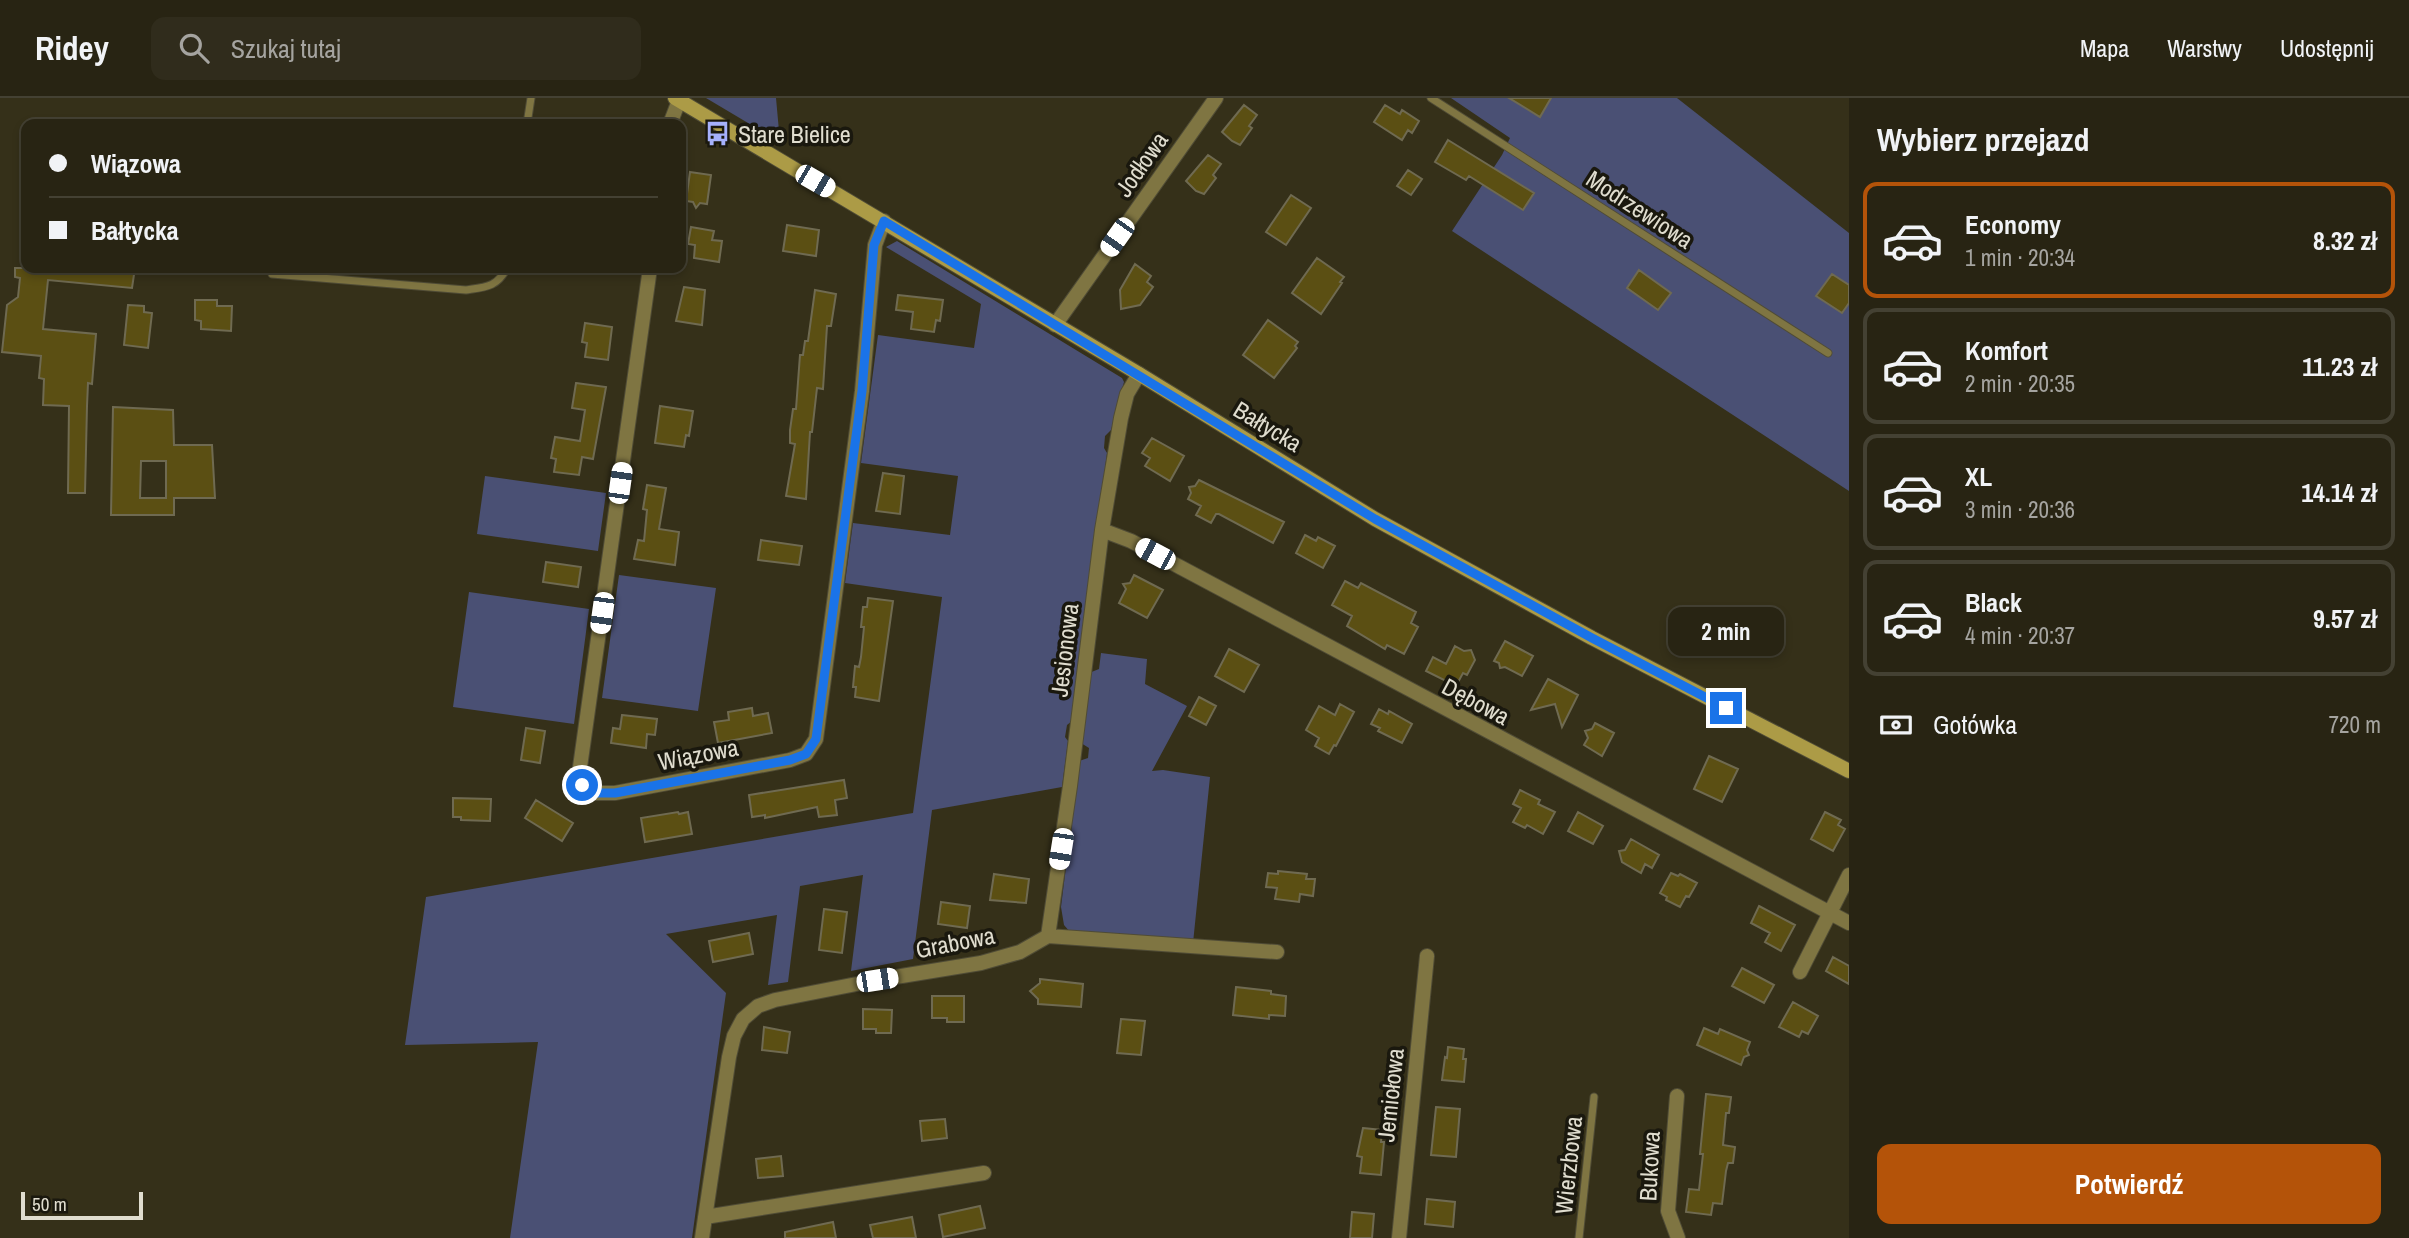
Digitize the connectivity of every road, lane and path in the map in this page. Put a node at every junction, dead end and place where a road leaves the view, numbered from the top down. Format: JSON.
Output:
{"nodes":[{"id":1,"x":531,"y":98,"type":"edge"},
{"id":2,"x":1216,"y":98,"type":"edge"},
{"id":3,"x":1431,"y":98,"type":"edge"},
{"id":4,"x":678,"y":99,"type":"edge"},
{"id":5,"x":528,"y":119,"type":"edge"},
{"id":6,"x":672,"y":119,"type":"edge"},
{"id":7,"x":884,"y":221,"type":"junction"},
{"id":8,"x":504,"y":273,"type":"edge"},
{"id":9,"x":649,"y":273,"type":"edge"},
{"id":10,"x":272,"y":274,"type":"dead end"},
{"id":11,"x":1055,"y":325,"type":"junction"},
{"id":12,"x":1828,"y":353,"type":"dead end"},
{"id":13,"x":1139,"y":374,"type":"junction"},
{"id":14,"x":1102,"y":530,"type":"junction"},
{"id":15,"x":1849,"y":771,"type":"edge"},
{"id":16,"x":1849,"y":875,"type":"edge"},
{"id":17,"x":1829,"y":912,"type":"junction"},
{"id":18,"x":1849,"y":923,"type":"edge"},
{"id":19,"x":1048,"y":936,"type":"junction"},
{"id":20,"x":1277,"y":952,"type":"dead end"},
{"id":21,"x":1427,"y":956,"type":"dead end"},
{"id":22,"x":1800,"y":972,"type":"dead end"},
{"id":23,"x":1677,"y":1096,"type":"dead end"},
{"id":24,"x":1594,"y":1097,"type":"dead end"},
{"id":25,"x":984,"y":1173,"type":"dead end"},
{"id":26,"x":705,"y":1217,"type":"junction"},
{"id":27,"x":702,"y":1238,"type":"edge"},
{"id":28,"x":1399,"y":1238,"type":"edge"},
{"id":29,"x":1579,"y":1238,"type":"edge"},
{"id":30,"x":1678,"y":1238,"type":"edge"}],
"edges":[{"from":1,"to":5,"type":"lane"},
{"from":2,"to":11,"type":"street","name":"Jodłowa"},
{"from":3,"to":12,"type":"lane","name":"Modrzewiowa"},
{"from":4,"to":6,"type":"street"},
{"from":4,"to":7,"type":"street","name":"Bałtycka"},
{"from":7,"to":9,"type":"street","name":"Wiązowa"},
{"from":7,"to":11,"type":"street","name":"Bałtycka"},
{"from":8,"to":10,"type":"lane"},
{"from":11,"to":13,"type":"street","name":"Bałtycka"},
{"from":13,"to":14,"type":"street","name":"Jesionowa"},
{"from":13,"to":15,"type":"street","name":"Bałtycka"},
{"from":14,"to":17,"type":"street","name":"Dębowa"},
{"from":14,"to":19,"type":"street","name":"Jesionowa"},
{"from":16,"to":17,"type":"street"},
{"from":17,"to":18,"type":"street","name":"Dębowa"},
{"from":17,"to":22,"type":"street"},
{"from":19,"to":20,"type":"street"},
{"from":19,"to":26,"type":"street","name":"Grabowa"},
{"from":21,"to":28,"type":"street","name":"Jemiołowa"},
{"from":23,"to":30,"type":"street","name":"Bukowa"},
{"from":24,"to":29,"type":"lane","name":"Wierzbowa"},
{"from":25,"to":26,"type":"street"},
{"from":26,"to":27,"type":"street","name":"Grabowa"}]}
